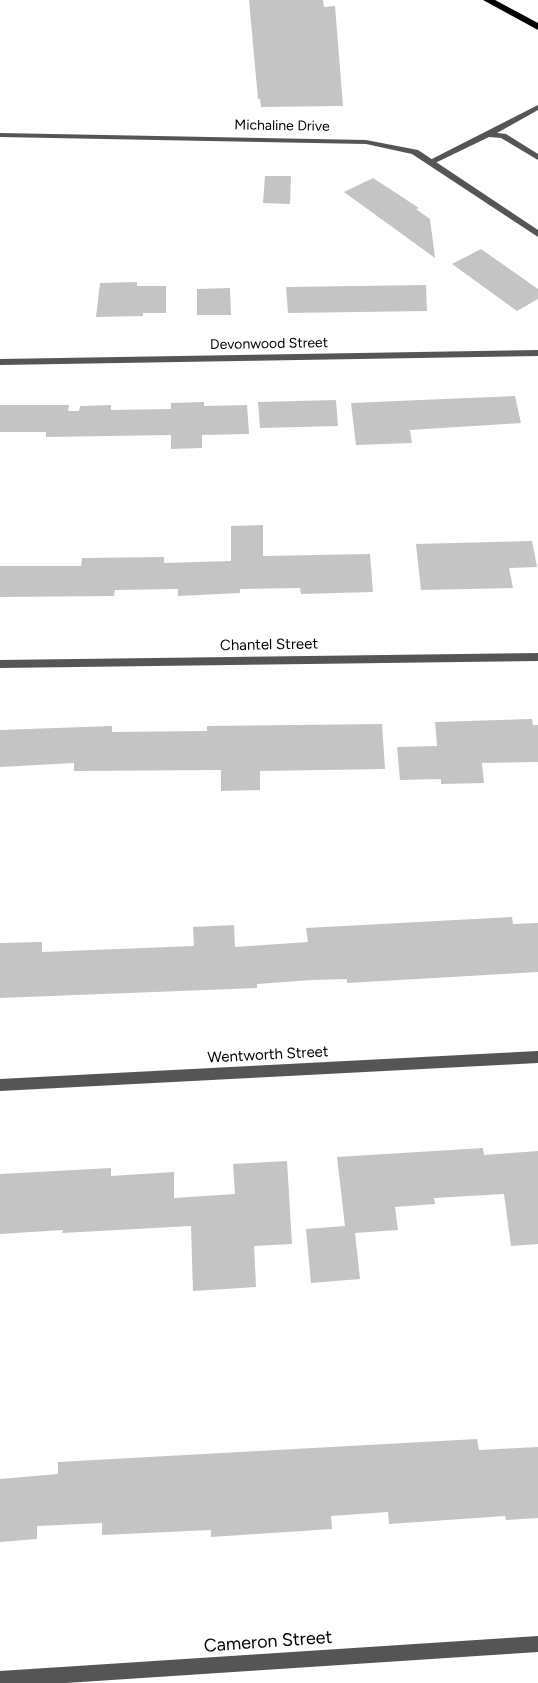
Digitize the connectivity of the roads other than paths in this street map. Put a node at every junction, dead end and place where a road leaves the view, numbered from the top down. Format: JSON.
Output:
{"nodes":[{"id":1,"x":488,"y":0,"type":"edge"},
{"id":2,"x":538,"y":27,"type":"edge"},
{"id":3,"x":538,"y":107,"type":"edge"},
{"id":4,"x":488,"y":134,"type":"junction"},
{"id":5,"x":0,"y":135,"type":"edge"},
{"id":6,"x":538,"y":158,"type":"edge"},
{"id":7,"x":430,"y":162,"type":"junction"},
{"id":8,"x":536,"y":230,"type":"edge"},
{"id":9,"x":538,"y":353,"type":"edge"},
{"id":10,"x":0,"y":362,"type":"edge"},
{"id":11,"x":538,"y":657,"type":"edge"},
{"id":12,"x":0,"y":664,"type":"edge"},
{"id":13,"x":538,"y":1057,"type":"edge"},
{"id":14,"x":0,"y":1085,"type":"edge"},
{"id":15,"x":538,"y":1644,"type":"edge"},
{"id":16,"x":0,"y":1679,"type":"edge"}],
"edges":[{"from":1,"to":2,"type":"main road"},
{"from":3,"to":4,"type":"street"},
{"from":4,"to":6,"type":"street"},
{"from":4,"to":7,"type":"street"},
{"from":5,"to":7,"type":"street","name":"Michaline Drive"},
{"from":7,"to":8,"type":"street","name":"Michaline Drive"},
{"from":9,"to":10,"type":"street","name":"Devonwood Street"},
{"from":11,"to":12,"type":"street","name":"Chantel Street"},
{"from":13,"to":14,"type":"street","name":"Wentworth Street"},
{"from":15,"to":16,"type":"street","name":"Cameron Street"}]}
